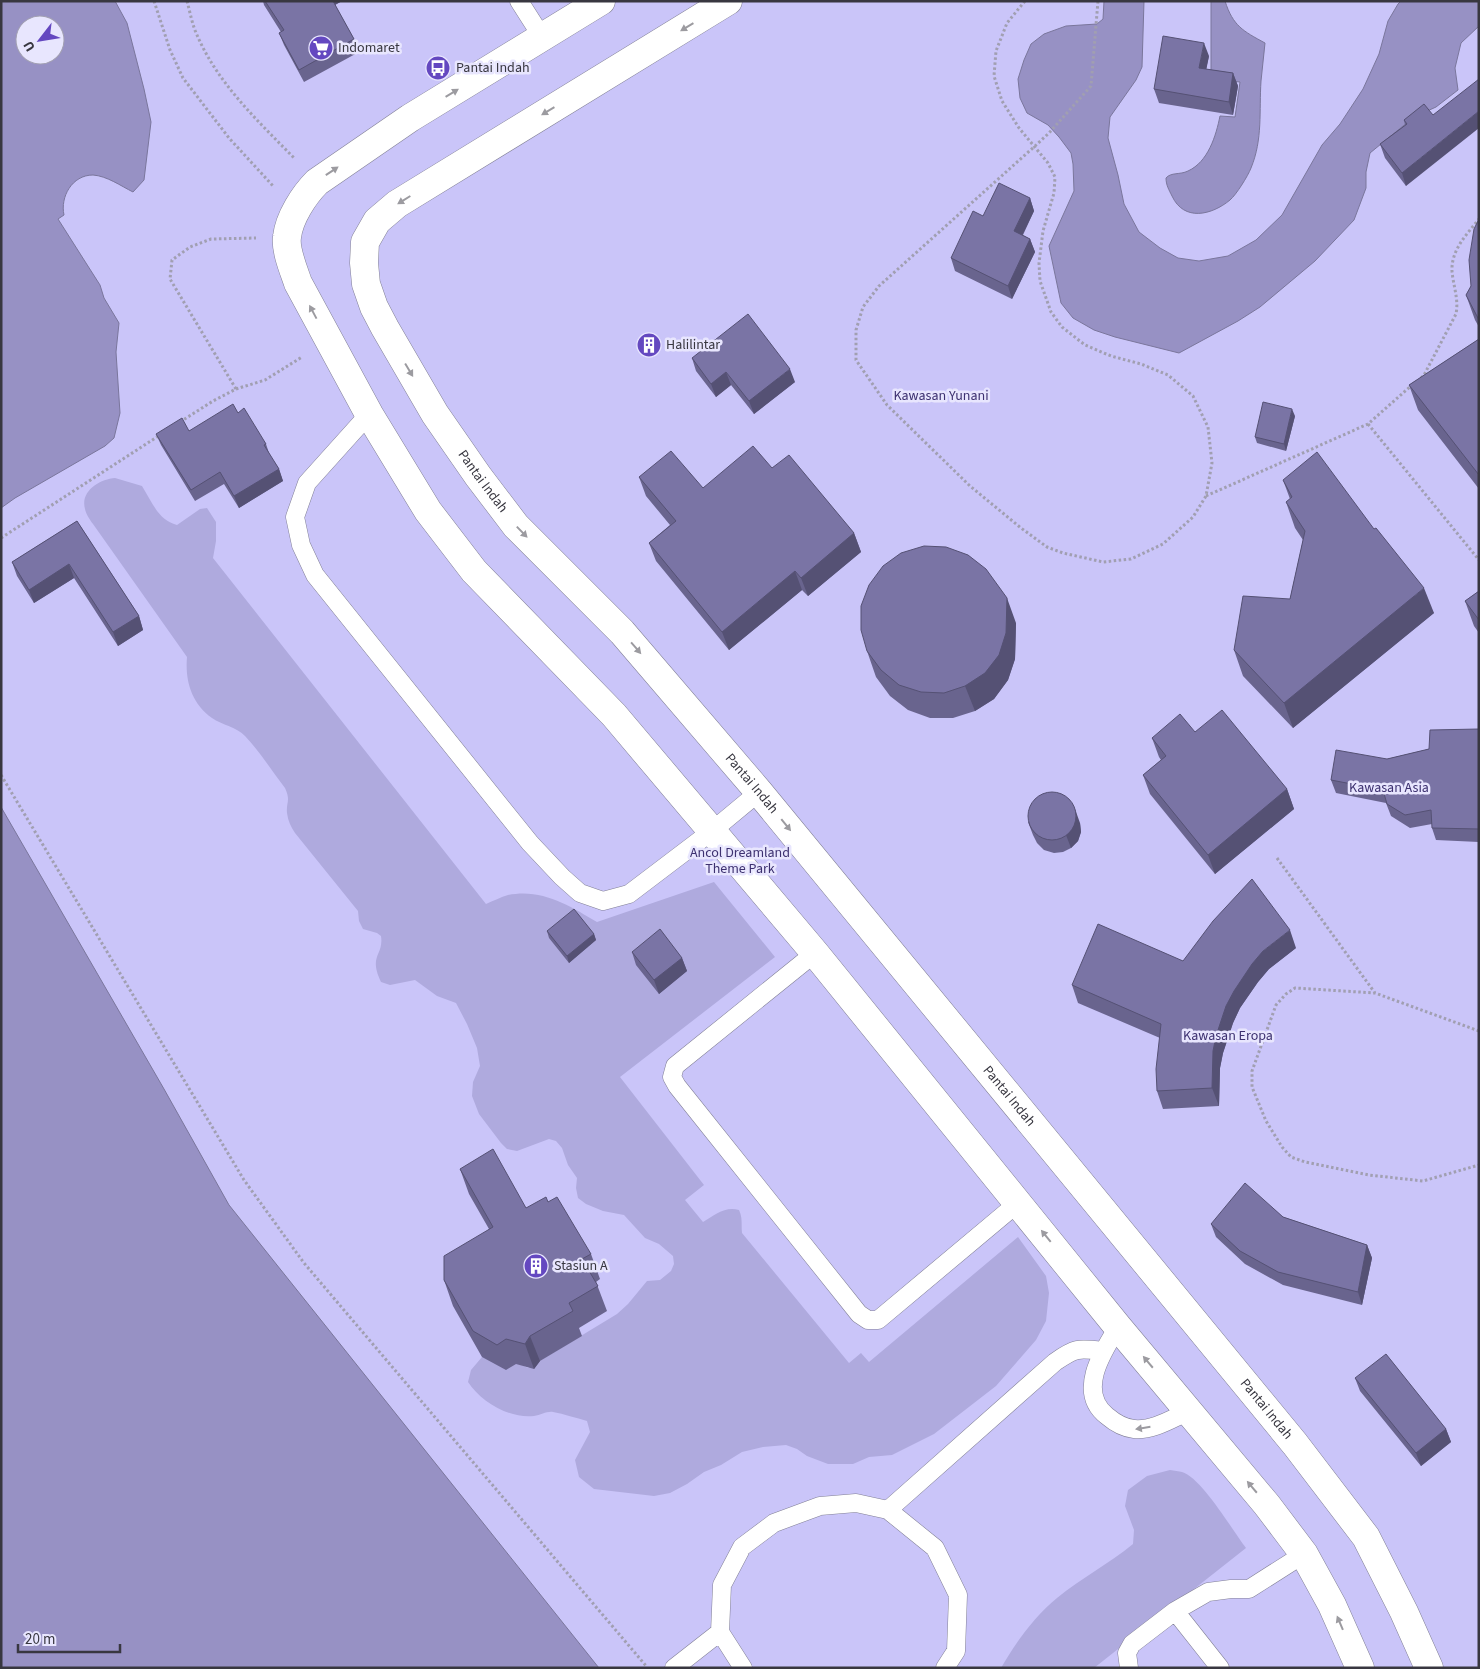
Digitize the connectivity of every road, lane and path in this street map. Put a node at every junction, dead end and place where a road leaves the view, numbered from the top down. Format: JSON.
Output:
{"nodes":[{"id":1,"x":154,"y":1,"type":"edge"},
{"id":2,"x":187,"y":1,"type":"edge"},
{"id":3,"x":519,"y":1,"type":"edge"},
{"id":4,"x":601,"y":1,"type":"edge"},
{"id":5,"x":728,"y":1,"type":"edge"},
{"id":6,"x":1025,"y":1,"type":"edge"},
{"id":7,"x":1098,"y":1,"type":"edge"},
{"id":8,"x":542,"y":38,"type":"junction"},
{"id":9,"x":1035,"y":146,"type":"junction"},
{"id":10,"x":317,"y":182,"type":"junction"},
{"id":11,"x":296,"y":211,"type":"junction"},
{"id":12,"x":1479,"y":219,"type":"edge"},
{"id":13,"x":287,"y":238,"type":"junction"},
{"id":14,"x":328,"y":341,"type":"junction"},
{"id":15,"x":236,"y":389,"type":"junction"},
{"id":16,"x":369,"y":414,"type":"junction"},
{"id":17,"x":1368,"y":424,"type":"junction"},
{"id":18,"x":172,"y":427,"type":"edge"},
{"id":19,"x":164,"y":433,"type":"edge"},
{"id":20,"x":1206,"y":496,"type":"junction"},
{"id":21,"x":1,"y":538,"type":"edge"},
{"id":22,"x":1479,"y":560,"type":"edge"},
{"id":23,"x":1,"y":775,"type":"edge"},
{"id":24,"x":759,"y":792,"type":"junction"},
{"id":25,"x":712,"y":831,"type":"junction"},
{"id":26,"x":1277,"y":858,"type":"dead end"},
{"id":27,"x":815,"y":953,"type":"junction"},
{"id":28,"x":1375,"y":993,"type":"junction"},
{"id":29,"x":1479,"y":1030,"type":"edge"},
{"id":30,"x":1479,"y":1165,"type":"edge"},
{"id":31,"x":1019,"y":1202,"type":"junction"},
{"id":32,"x":1118,"y":1326,"type":"junction"},
{"id":33,"x":1102,"y":1351,"type":"junction"},
{"id":34,"x":1189,"y":1411,"type":"junction"},
{"id":35,"x":888,"y":1510,"type":"junction"},
{"id":36,"x":1304,"y":1554,"type":"junction"},
{"id":37,"x":1175,"y":1611,"type":"junction"},
{"id":38,"x":720,"y":1632,"type":"junction"},
{"id":39,"x":647,"y":1668,"type":"edge"},
{"id":40,"x":674,"y":1668,"type":"edge"},
{"id":41,"x":743,"y":1668,"type":"edge"},
{"id":42,"x":945,"y":1668,"type":"edge"},
{"id":43,"x":1129,"y":1668,"type":"edge"},
{"id":44,"x":1220,"y":1668,"type":"edge"},
{"id":45,"x":1360,"y":1668,"type":"edge"},
{"id":46,"x":1429,"y":1668,"type":"edge"}],
"edges":[{"from":1,"to":11,"type":"path"},
{"from":2,"to":10,"type":"path"},
{"from":3,"to":8,"type":"lane"},
{"from":4,"to":8,"type":"street"},
{"from":5,"to":24,"type":"street","name":"Pantai Indah","one_way":true},
{"from":6,"to":9,"type":"path"},
{"from":7,"to":9,"type":"path"},
{"from":10,"to":8,"type":"street","one_way":true},
{"from":9,"to":20,"type":"path"},
{"from":9,"to":20,"type":"path"},
{"from":10,"to":11,"type":"street"},
{"from":11,"to":13,"type":"street"},
{"from":12,"to":17,"type":"path"},
{"from":14,"to":13,"type":"street","one_way":true},
{"from":13,"to":15,"type":"path"},
{"from":14,"to":15,"type":"path"},
{"from":14,"to":16,"type":"street"},
{"from":15,"to":18,"type":"path"},
{"from":16,"to":25,"type":"street"},
{"from":16,"to":25,"type":"lane"},
{"from":17,"to":20,"type":"path"},
{"from":17,"to":22,"type":"path"},
{"from":19,"to":21,"type":"path"},
{"from":23,"to":39,"type":"path"},
{"from":24,"to":25,"type":"lane"},
{"from":24,"to":46,"type":"street","name":"Pantai Indah","one_way":true},
{"from":25,"to":27,"type":"street"},
{"from":26,"to":28,"type":"path"},
{"from":27,"to":31,"type":"street"},
{"from":27,"to":31,"type":"lane"},
{"from":28,"to":29,"type":"path"},
{"from":28,"to":30,"type":"path"},
{"from":32,"to":31,"type":"street","one_way":true},
{"from":32,"to":33,"type":"lane"},
{"from":34,"to":32,"type":"street","one_way":true},
{"from":34,"to":33,"type":"lane","one_way":true},
{"from":33,"to":35,"type":"lane"},
{"from":36,"to":34,"type":"street","one_way":true},
{"from":35,"to":38,"type":"lane"},
{"from":35,"to":42,"type":"lane"},
{"from":36,"to":37,"type":"lane"},
{"from":45,"to":36,"type":"street","one_way":true},
{"from":37,"to":43,"type":"lane"},
{"from":37,"to":44,"type":"lane"},
{"from":38,"to":40,"type":"lane"},
{"from":38,"to":41,"type":"lane"}]}
